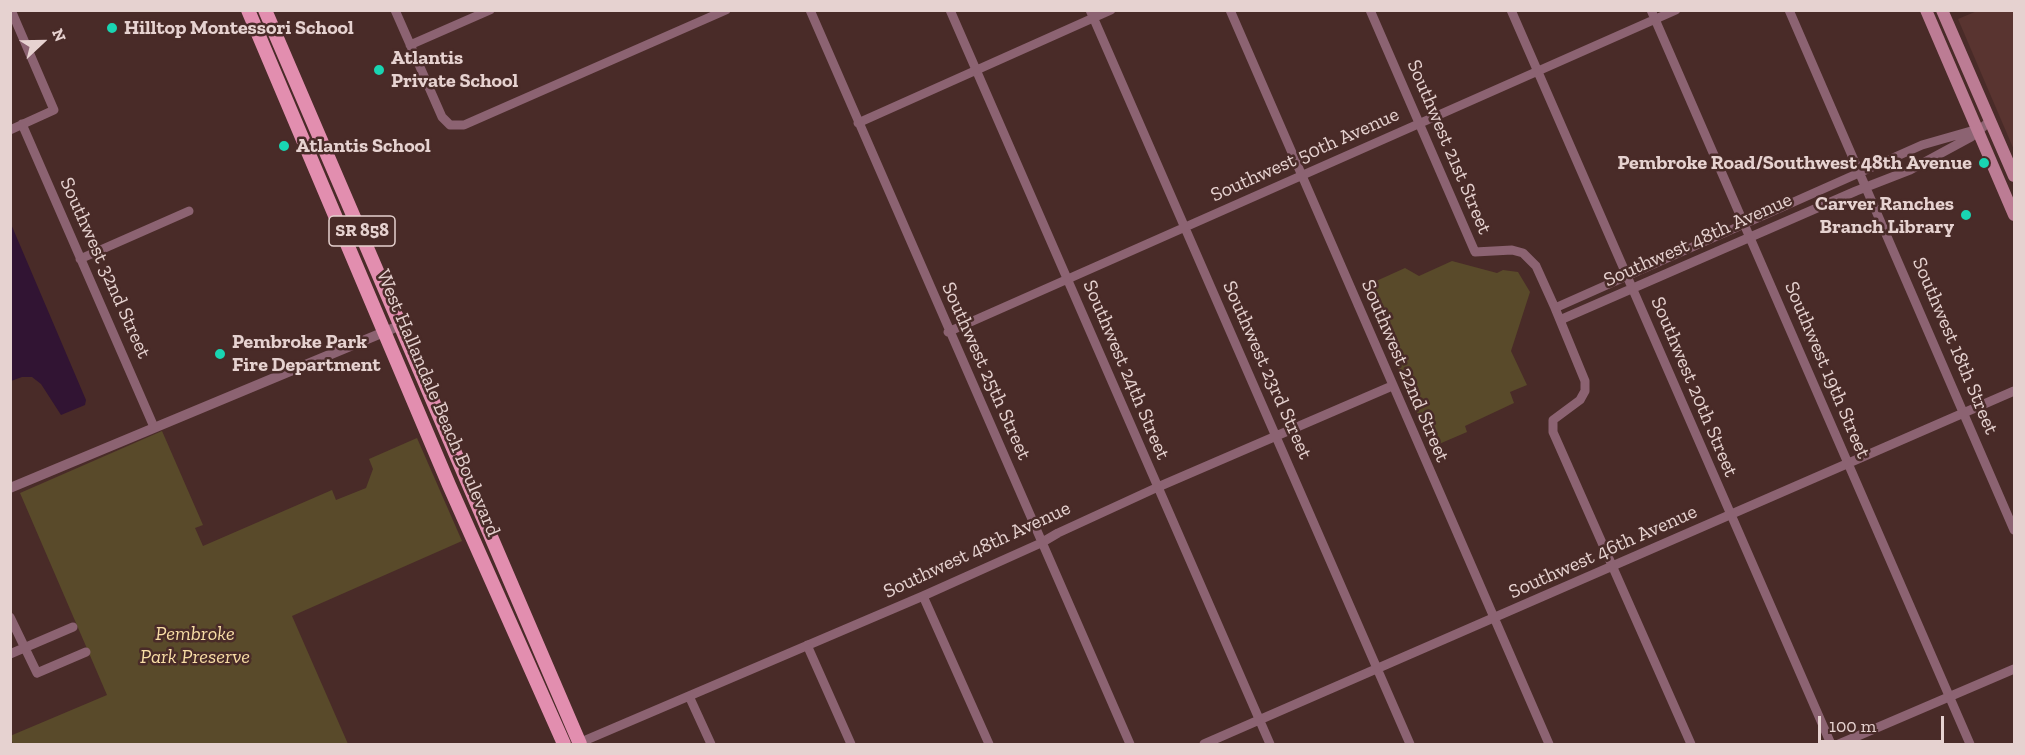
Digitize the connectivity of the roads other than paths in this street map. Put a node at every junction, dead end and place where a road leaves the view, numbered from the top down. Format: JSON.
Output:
{"nodes":[{"id":1,"x":11,"y":10,"type":"edge"},
{"id":2,"x":248,"y":10,"type":"edge"},
{"id":3,"x":265,"y":10,"type":"edge"},
{"id":4,"x":395,"y":10,"type":"edge"},
{"id":5,"x":490,"y":10,"type":"edge"},
{"id":6,"x":726,"y":10,"type":"edge"},
{"id":7,"x":810,"y":10,"type":"edge"},
{"id":8,"x":950,"y":10,"type":"edge"},
{"id":9,"x":1111,"y":10,"type":"edge"},
{"id":10,"x":1230,"y":10,"type":"edge"},
{"id":11,"x":1370,"y":10,"type":"edge"},
{"id":12,"x":1511,"y":10,"type":"edge"},
{"id":13,"x":1651,"y":10,"type":"edge"},
{"id":14,"x":1677,"y":10,"type":"edge"},
{"id":15,"x":1790,"y":10,"type":"edge"},
{"id":16,"x":1926,"y":10,"type":"edge"},
{"id":17,"x":1942,"y":10,"type":"edge"},
{"id":18,"x":1091,"y":14,"type":"edge"},
{"id":19,"x":1655,"y":20,"type":"junction"},
{"id":20,"x":410,"y":45,"type":"junction"},
{"id":21,"x":976,"y":71,"type":"junction"},
{"id":22,"x":1538,"y":73,"type":"junction"},
{"id":23,"x":1990,"y":121,"type":"junction"},
{"id":24,"x":858,"y":123,"type":"junction"},
{"id":25,"x":22,"y":124,"type":"junction"},
{"id":26,"x":1420,"y":124,"type":"junction"},
{"id":27,"x":1978,"y":129,"type":"junction"},
{"id":28,"x":10,"y":130,"type":"edge"},
{"id":29,"x":1860,"y":173,"type":"junction"},
{"id":30,"x":1302,"y":176,"type":"junction"},
{"id":31,"x":2014,"y":176,"type":"edge"},
{"id":32,"x":1867,"y":188,"type":"junction"},
{"id":33,"x":189,"y":212,"type":"dead end"},
{"id":34,"x":2014,"y":215,"type":"edge"},
{"id":35,"x":1744,"y":224,"type":"junction"},
{"id":36,"x":1185,"y":227,"type":"junction"},
{"id":37,"x":1750,"y":237,"type":"junction"},
{"id":38,"x":80,"y":259,"type":"junction"},
{"id":39,"x":1626,"y":275,"type":"junction"},
{"id":40,"x":1067,"y":279,"type":"junction"},
{"id":41,"x":1632,"y":289,"type":"junction"},
{"id":42,"x":1555,"y":308,"type":"junction"},
{"id":43,"x":1560,"y":320,"type":"junction"},
{"id":44,"x":401,"y":325,"type":"junction"},
{"id":45,"x":386,"y":331,"type":"junction"},
{"id":46,"x":948,"y":332,"type":"junction"},
{"id":47,"x":1392,"y":386,"type":"junction"},
{"id":48,"x":2014,"y":391,"type":"edge"},
{"id":49,"x":1964,"y":413,"type":"junction"},
{"id":50,"x":154,"y":427,"type":"junction"},
{"id":51,"x":1277,"y":436,"type":"junction"},
{"id":52,"x":454,"y":453,"type":"junction"},
{"id":53,"x":1847,"y":464,"type":"junction"},
{"id":54,"x":449,"y":485,"type":"junction"},
{"id":55,"x":1158,"y":487,"type":"junction"},
{"id":56,"x":10,"y":488,"type":"edge"},
{"id":57,"x":1730,"y":516,"type":"junction"},
{"id":58,"x":2014,"y":530,"type":"edge"},
{"id":59,"x":1041,"y":543,"type":"junction"},
{"id":60,"x":1611,"y":568,"type":"junction"},
{"id":61,"x":923,"y":596,"type":"junction"},
{"id":62,"x":10,"y":617,"type":"edge"},
{"id":63,"x":1495,"y":620,"type":"junction"},
{"id":64,"x":74,"y":627,"type":"dead end"},
{"id":65,"x":807,"y":645,"type":"junction"},
{"id":66,"x":27,"y":647,"type":"junction"},
{"id":67,"x":86,"y":652,"type":"dead end"},
{"id":68,"x":10,"y":654,"type":"edge"},
{"id":69,"x":2014,"y":669,"type":"edge"},
{"id":70,"x":1378,"y":670,"type":"junction"},
{"id":71,"x":689,"y":696,"type":"junction"},
{"id":72,"x":1949,"y":697,"type":"junction"},
{"id":73,"x":1259,"y":720,"type":"junction"},
{"id":74,"x":564,"y":744,"type":"edge"},
{"id":75,"x":578,"y":744,"type":"edge"},
{"id":76,"x":711,"y":744,"type":"edge"},
{"id":77,"x":852,"y":744,"type":"edge"},
{"id":78,"x":989,"y":744,"type":"edge"},
{"id":79,"x":1130,"y":744,"type":"edge"},
{"id":80,"x":1204,"y":744,"type":"edge"},
{"id":81,"x":1270,"y":744,"type":"edge"},
{"id":82,"x":1410,"y":744,"type":"edge"},
{"id":83,"x":1549,"y":744,"type":"edge"},
{"id":84,"x":1691,"y":744,"type":"edge"},
{"id":85,"x":1831,"y":744,"type":"edge"},
{"id":86,"x":1839,"y":744,"type":"edge"},
{"id":87,"x":1970,"y":744,"type":"edge"}],
"edges":[{"from":1,"to":25,"type":"street"},
{"from":2,"to":45,"type":"main road","name":"West Hallandale Beach Boulevard","number":"SR 858"},
{"from":3,"to":44,"type":"main road","name":"West Hallandale Beach Boulevard","number":"SR 858"},
{"from":4,"to":20,"type":"street"},
{"from":5,"to":20,"type":"street"},
{"from":6,"to":20,"type":"street"},
{"from":7,"to":24,"type":"street","name":"Southwest 25th Street"},
{"from":8,"to":21,"type":"street","name":"Southwest 24th Street"},
{"from":9,"to":18,"type":"street"},
{"from":10,"to":30,"type":"street","name":"Southwest 22nd Street"},
{"from":11,"to":26,"type":"street","name":"Southwest 21st Street"},
{"from":12,"to":22,"type":"street","name":"Southwest 20th Street"},
{"from":13,"to":19,"type":"street","name":"Southwest 19th Street"},
{"from":14,"to":19,"type":"street","name":"Southwest 50th Avenue"},
{"from":15,"to":29,"type":"street","name":"Southwest 18th Street"},
{"from":16,"to":27,"type":"main road"},
{"from":17,"to":23,"type":"main road"},
{"from":18,"to":21,"type":"street"},
{"from":18,"to":36,"type":"street","name":"Southwest 23rd Street"},
{"from":19,"to":22,"type":"street","name":"Southwest 50th Avenue"},
{"from":19,"to":35,"type":"street","name":"Southwest 19th Street"},
{"from":21,"to":24,"type":"street"},
{"from":21,"to":40,"type":"street","name":"Southwest 24th Street"},
{"from":22,"to":26,"type":"street","name":"Southwest 50th Avenue"},
{"from":22,"to":39,"type":"street","name":"Southwest 20th Street"},
{"from":23,"to":27,"type":"street","name":"Southwest 48th Avenue"},
{"from":23,"to":31,"type":"main road"},
{"from":24,"to":46,"type":"street","name":"Southwest 25th Street"},
{"from":25,"to":28,"type":"street"},
{"from":25,"to":38,"type":"street","name":"Southwest 32nd Street"},
{"from":26,"to":30,"type":"street","name":"Southwest 50th Avenue"},
{"from":26,"to":42,"type":"street","name":"Southwest 21st Street"},
{"from":27,"to":29,"type":"street","name":"Southwest 48th Avenue"},
{"from":27,"to":32,"type":"street","name":"Southwest 48th Avenue"},
{"from":27,"to":34,"type":"main road"},
{"from":29,"to":32,"type":"street","name":"Southwest 18th Street"},
{"from":29,"to":35,"type":"street","name":"Southwest 48th Avenue"},
{"from":30,"to":36,"type":"street","name":"Southwest 50th Avenue"},
{"from":30,"to":47,"type":"street","name":"Southwest 22nd Street"},
{"from":32,"to":37,"type":"street","name":"Southwest 48th Avenue"},
{"from":32,"to":49,"type":"street","name":"Southwest 18th Street"},
{"from":33,"to":38,"type":"street"},
{"from":35,"to":37,"type":"street","name":"Southwest 19th Street"},
{"from":35,"to":39,"type":"street","name":"Southwest 48th Avenue"},
{"from":36,"to":40,"type":"street","name":"Southwest 50th Avenue"},
{"from":36,"to":51,"type":"street","name":"Southwest 23rd Street"},
{"from":37,"to":41,"type":"street","name":"Southwest 48th Avenue"},
{"from":37,"to":53,"type":"street","name":"Southwest 19th Street"},
{"from":38,"to":50,"type":"street","name":"Southwest 32nd Street"},
{"from":39,"to":41,"type":"street","name":"Southwest 20th Street"},
{"from":39,"to":42,"type":"street","name":"Southwest 48th Avenue"},
{"from":40,"to":46,"type":"street","name":"Southwest 50th Avenue"},
{"from":40,"to":55,"type":"street","name":"Southwest 24th Street"},
{"from":41,"to":43,"type":"street","name":"Southwest 48th Avenue"},
{"from":41,"to":57,"type":"street","name":"Southwest 20th Street"},
{"from":42,"to":43,"type":"street"},
{"from":43,"to":60,"type":"street"},
{"from":44,"to":45,"type":"street"},
{"from":44,"to":52,"type":"main road","name":"West Hallandale Beach Boulevard","number":"SR 858"},
{"from":45,"to":50,"type":"street"},
{"from":45,"to":54,"type":"main road","name":"West Hallandale Beach Boulevard","number":"SR 858"},
{"from":46,"to":59,"type":"street","name":"Southwest 25th Street"},
{"from":47,"to":51,"type":"street","name":"Southwest 48th Avenue"},
{"from":47,"to":63,"type":"street","name":"Southwest 22nd Street"},
{"from":48,"to":49,"type":"street","name":"Southwest 46th Avenue"},
{"from":49,"to":53,"type":"street","name":"Southwest 46th Avenue"},
{"from":49,"to":58,"type":"street","name":"Southwest 18th Street"},
{"from":50,"to":56,"type":"street"},
{"from":51,"to":55,"type":"street","name":"Southwest 48th Avenue"},
{"from":51,"to":70,"type":"street","name":"Southwest 23rd Street"},
{"from":52,"to":54,"type":"main road"},
{"from":52,"to":75,"type":"main road","name":"West Hallandale Beach Boulevard","number":"SR 858"},
{"from":53,"to":57,"type":"street","name":"Southwest 46th Avenue"},
{"from":53,"to":72,"type":"street","name":"Southwest 19th Street"},
{"from":54,"to":74,"type":"main road","name":"West Hallandale Beach Boulevard","number":"SR 858"},
{"from":55,"to":59,"type":"street","name":"Southwest 48th Avenue"},
{"from":55,"to":73,"type":"street","name":"Southwest 24th Street"},
{"from":57,"to":60,"type":"street","name":"Southwest 46th Avenue"},
{"from":57,"to":85,"type":"street","name":"Southwest 20th Street"},
{"from":59,"to":61,"type":"street","name":"Southwest 48th Avenue"},
{"from":59,"to":79,"type":"street","name":"Southwest 25th Street"},
{"from":60,"to":63,"type":"street","name":"Southwest 46th Avenue"},
{"from":60,"to":84,"type":"street"},
{"from":61,"to":65,"type":"street","name":"Southwest 48th Avenue"},
{"from":61,"to":78,"type":"street"},
{"from":62,"to":66,"type":"street"},
{"from":63,"to":70,"type":"street","name":"Southwest 46th Avenue"},
{"from":63,"to":83,"type":"street","name":"Southwest 22nd Street"},
{"from":64,"to":66,"type":"street"},
{"from":65,"to":71,"type":"street","name":"Southwest 48th Avenue"},
{"from":65,"to":77,"type":"street"},
{"from":66,"to":67,"type":"street"},
{"from":66,"to":68,"type":"street"},
{"from":69,"to":72,"type":"street"},
{"from":70,"to":73,"type":"street","name":"Southwest 46th Avenue"},
{"from":70,"to":82,"type":"street","name":"Southwest 23rd Street"},
{"from":71,"to":75,"type":"street","name":"Southwest 48th Avenue"},
{"from":71,"to":76,"type":"street"},
{"from":72,"to":86,"type":"street"},
{"from":72,"to":87,"type":"street","name":"Southwest 19th Street"},
{"from":73,"to":80,"type":"street","name":"Southwest 46th Avenue"},
{"from":73,"to":81,"type":"street","name":"Southwest 24th Street"}]}
